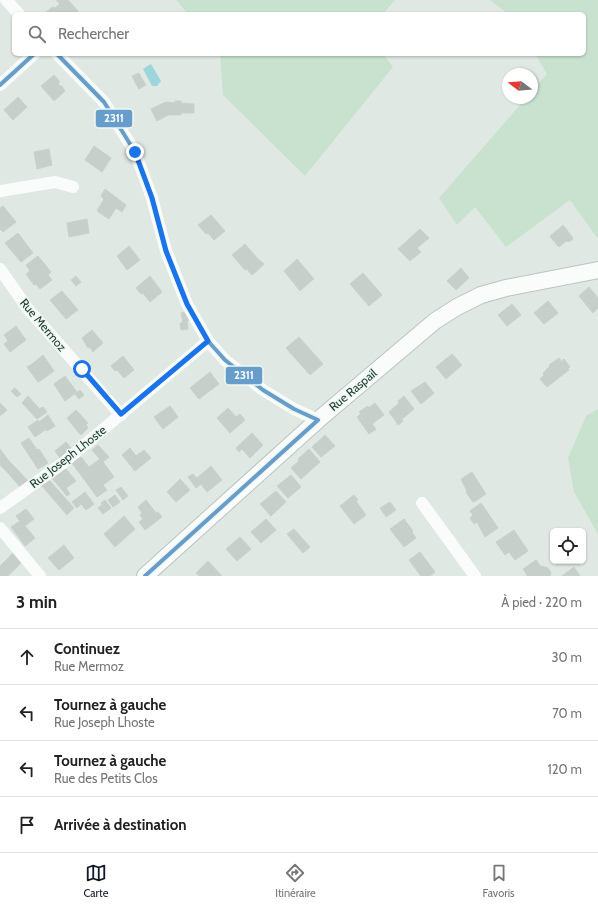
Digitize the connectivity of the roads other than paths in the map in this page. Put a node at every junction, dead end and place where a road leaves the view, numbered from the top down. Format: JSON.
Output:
{"nodes":[{"id":1,"x":6,"y":0,"type":"edge"},
{"id":2,"x":17,"y":12,"type":"edge"},
{"id":3,"x":32,"y":56,"type":"edge"},
{"id":4,"x":59,"y":56,"type":"edge"},
{"id":5,"x":0,"y":84,"type":"edge"},
{"id":6,"x":73,"y":187,"type":"dead end"},
{"id":7,"x":0,"y":191,"type":"edge"},
{"id":8,"x":0,"y":269,"type":"edge"},
{"id":9,"x":598,"y":270,"type":"edge"},
{"id":10,"x":208,"y":341,"type":"junction"},
{"id":11,"x":121,"y":414,"type":"junction"},
{"id":12,"x":318,"y":420,"type":"junction"},
{"id":13,"x":422,"y":503,"type":"dead end"},
{"id":14,"x":0,"y":508,"type":"edge"},
{"id":15,"x":0,"y":528,"type":"edge"},
{"id":16,"x":40,"y":576,"type":"edge"},
{"id":17,"x":145,"y":576,"type":"edge"},
{"id":18,"x":475,"y":576,"type":"edge"}],
"edges":[{"from":1,"to":2,"type":"street"},
{"from":3,"to":5,"type":"street"},
{"from":4,"to":10,"type":"street"},
{"from":6,"to":7,"type":"street"},
{"from":8,"to":11,"type":"street","name":"Rue Mermoz"},
{"from":9,"to":12,"type":"street","name":"Rue Raspail"},
{"from":10,"to":11,"type":"street","name":"Rue Joseph Lhoste"},
{"from":10,"to":12,"type":"street"},
{"from":11,"to":14,"type":"street","name":"Rue Joseph Lhoste"},
{"from":12,"to":17,"type":"street","name":"Rue Raspail"},
{"from":13,"to":18,"type":"street"},
{"from":15,"to":16,"type":"street"}]}
